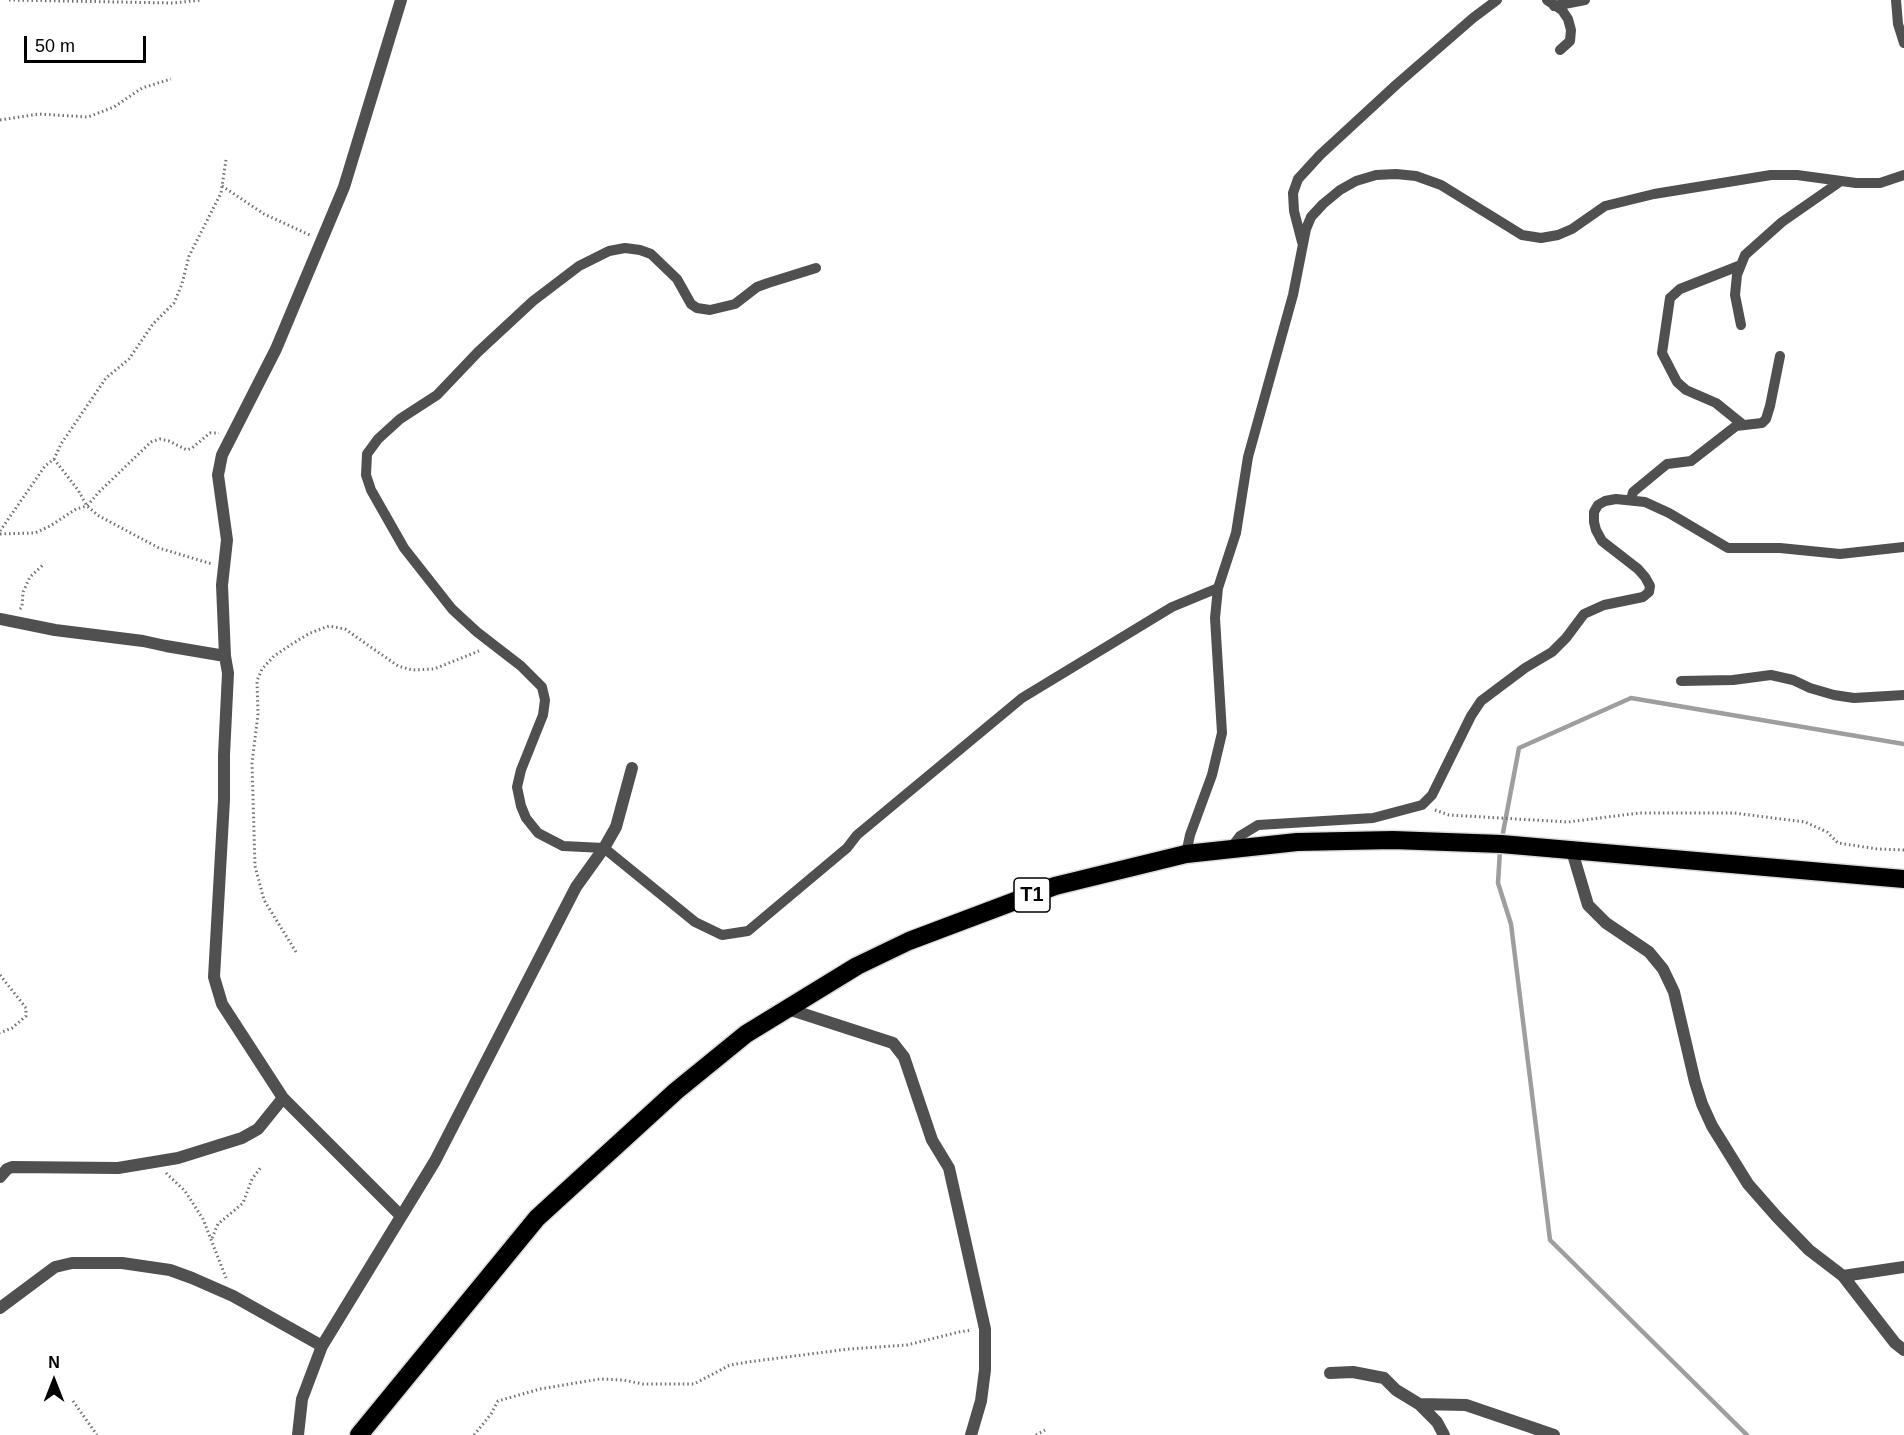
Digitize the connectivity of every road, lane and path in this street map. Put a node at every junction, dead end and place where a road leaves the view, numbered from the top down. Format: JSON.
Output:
{"nodes":[{"id":1,"x":9,"y":0,"type":"edge"},
{"id":2,"x":202,"y":0,"type":"edge"},
{"id":3,"x":401,"y":0,"type":"edge"},
{"id":4,"x":1497,"y":0,"type":"edge"},
{"id":5,"x":1585,"y":0,"type":"edge"},
{"id":6,"x":1896,"y":0,"type":"edge"},
{"id":7,"x":1550,"y":3,"type":"edge"},
{"id":8,"x":1904,"y":43,"type":"edge"},
{"id":9,"x":1560,"y":50,"type":"dead end"},
{"id":10,"x":171,"y":79,"type":"dead end"},
{"id":11,"x":0,"y":120,"type":"edge"},
{"id":12,"x":226,"y":160,"type":"dead end"},
{"id":13,"x":1904,"y":175,"type":"edge"},
{"id":14,"x":1841,"y":181,"type":"junction"},
{"id":15,"x":222,"y":186,"type":"junction"},
{"id":16,"x":322,"y":242,"type":"junction"},
{"id":17,"x":1302,"y":242,"type":"junction"},
{"id":18,"x":1741,"y":265,"type":"junction"},
{"id":19,"x":816,"y":268,"type":"dead end"},
{"id":20,"x":1741,"y":325,"type":"dead end"},
{"id":21,"x":1780,"y":356,"type":"dead end"},
{"id":22,"x":1742,"y":424,"type":"junction"},
{"id":23,"x":231,"y":437,"type":"junction"},
{"id":24,"x":54,"y":459,"type":"junction"},
{"id":25,"x":1631,"y":500,"type":"junction"},
{"id":26,"x":87,"y":506,"type":"junction"},
{"id":27,"x":0,"y":532,"type":"edge"},
{"id":28,"x":1904,"y":547,"type":"edge"},
{"id":29,"x":44,"y":564,"type":"dead end"},
{"id":30,"x":225,"y":568,"type":"junction"},
{"id":31,"x":1218,"y":588,"type":"junction"},
{"id":32,"x":5,"y":620,"type":"edge"},
{"id":33,"x":496,"y":647,"type":"junction"},
{"id":34,"x":225,"y":656,"type":"junction"},
{"id":35,"x":1681,"y":681,"type":"dead end"},
{"id":36,"x":1904,"y":695,"type":"edge"},
{"id":37,"x":632,"y":768,"type":"dead end"},
{"id":38,"x":1422,"y":805,"type":"junction"},
{"id":39,"x":603,"y":848,"type":"junction"},
{"id":40,"x":1231,"y":848,"type":"junction"},
{"id":41,"x":1904,"y":850,"type":"edge"},
{"id":42,"x":1572,"y":851,"type":"junction"},
{"id":43,"x":1186,"y":854,"type":"junction"},
{"id":44,"x":1904,"y":879,"type":"edge"},
{"id":45,"x":296,"y":952,"type":"dead end"},
{"id":46,"x":0,"y":975,"type":"edge"},
{"id":47,"x":788,"y":1009,"type":"junction"},
{"id":48,"x":0,"y":1033,"type":"edge"},
{"id":49,"x":283,"y":1098,"type":"junction"},
{"id":50,"x":144,"y":1163,"type":"junction"},
{"id":51,"x":262,"y":1166,"type":"dead end"},
{"id":52,"x":0,"y":1177,"type":"edge"},
{"id":53,"x":401,"y":1216,"type":"junction"},
{"id":54,"x":211,"y":1239,"type":"junction"},
{"id":55,"x":1904,"y":1267,"type":"edge"},
{"id":56,"x":1843,"y":1276,"type":"junction"},
{"id":57,"x":233,"y":1296,"type":"junction"},
{"id":58,"x":0,"y":1308,"type":"edge"},
{"id":59,"x":985,"y":1329,"type":"junction"},
{"id":60,"x":322,"y":1346,"type":"junction"},
{"id":61,"x":1904,"y":1350,"type":"edge"},
{"id":62,"x":1329,"y":1373,"type":"dead end"},
{"id":63,"x":73,"y":1401,"type":"dead end"},
{"id":64,"x":1419,"y":1404,"type":"junction"},
{"id":65,"x":1045,"y":1430,"type":"dead end"},
{"id":66,"x":97,"y":1435,"type":"edge"},
{"id":67,"x":298,"y":1435,"type":"edge"},
{"id":68,"x":359,"y":1435,"type":"edge"},
{"id":69,"x":474,"y":1435,"type":"edge"},
{"id":70,"x":970,"y":1435,"type":"edge"},
{"id":71,"x":1036,"y":1435,"type":"edge"},
{"id":72,"x":1444,"y":1435,"type":"edge"},
{"id":73,"x":1554,"y":1435,"type":"edge"}],
"edges":[{"from":1,"to":2,"type":"path"},
{"from":3,"to":16,"type":"street"},
{"from":4,"to":17,"type":"lane"},
{"from":5,"to":7,"type":"lane"},
{"from":6,"to":8,"type":"lane"},
{"from":7,"to":9,"type":"lane"},
{"from":10,"to":11,"type":"path"},
{"from":12,"to":15,"type":"path"},
{"from":13,"to":14,"type":"lane"},
{"from":14,"to":17,"type":"lane"},
{"from":14,"to":18,"type":"lane"},
{"from":15,"to":16,"type":"path"},
{"from":15,"to":24,"type":"path"},
{"from":16,"to":23,"type":"street"},
{"from":17,"to":31,"type":"lane"},
{"from":18,"to":20,"type":"lane"},
{"from":18,"to":22,"type":"lane"},
{"from":19,"to":33,"type":"lane"},
{"from":21,"to":22,"type":"lane"},
{"from":22,"to":25,"type":"lane"},
{"from":23,"to":26,"type":"path"},
{"from":23,"to":30,"type":"street"},
{"from":24,"to":26,"type":"path"},
{"from":24,"to":27,"type":"path"},
{"from":25,"to":28,"type":"lane"},
{"from":25,"to":38,"type":"lane"},
{"from":26,"to":27,"type":"path"},
{"from":26,"to":30,"type":"path"},
{"from":29,"to":32,"type":"path"},
{"from":30,"to":34,"type":"street"},
{"from":31,"to":39,"type":"lane"},
{"from":31,"to":43,"type":"lane"},
{"from":32,"to":34,"type":"street"},
{"from":33,"to":39,"type":"lane"},
{"from":33,"to":45,"type":"path"},
{"from":34,"to":49,"type":"street"},
{"from":35,"to":36,"type":"lane"},
{"from":37,"to":39,"type":"street"},
{"from":38,"to":40,"type":"lane"},
{"from":38,"to":41,"type":"path"},
{"from":39,"to":53,"type":"street"},
{"from":40,"to":42,"type":"highway","number":"T1"},
{"from":40,"to":43,"type":"highway","number":"T1"},
{"from":42,"to":44,"type":"highway","number":"T1"},
{"from":42,"to":56,"type":"street"},
{"from":43,"to":47,"type":"highway","number":"T1"},
{"from":46,"to":48,"type":"path"},
{"from":47,"to":59,"type":"street"},
{"from":47,"to":68,"type":"highway","number":"T1"},
{"from":49,"to":50,"type":"street"},
{"from":49,"to":53,"type":"street"},
{"from":50,"to":52,"type":"street"},
{"from":50,"to":54,"type":"path"},
{"from":51,"to":54,"type":"path"},
{"from":53,"to":60,"type":"street"},
{"from":54,"to":57,"type":"path"},
{"from":55,"to":56,"type":"street"},
{"from":56,"to":61,"type":"street"},
{"from":57,"to":58,"type":"street"},
{"from":57,"to":60,"type":"street"},
{"from":59,"to":69,"type":"path"},
{"from":59,"to":70,"type":"street"},
{"from":60,"to":67,"type":"street"},
{"from":62,"to":64,"type":"street"},
{"from":63,"to":66,"type":"path"},
{"from":64,"to":72,"type":"street"},
{"from":64,"to":73,"type":"street"},
{"from":65,"to":71,"type":"path"}]}
